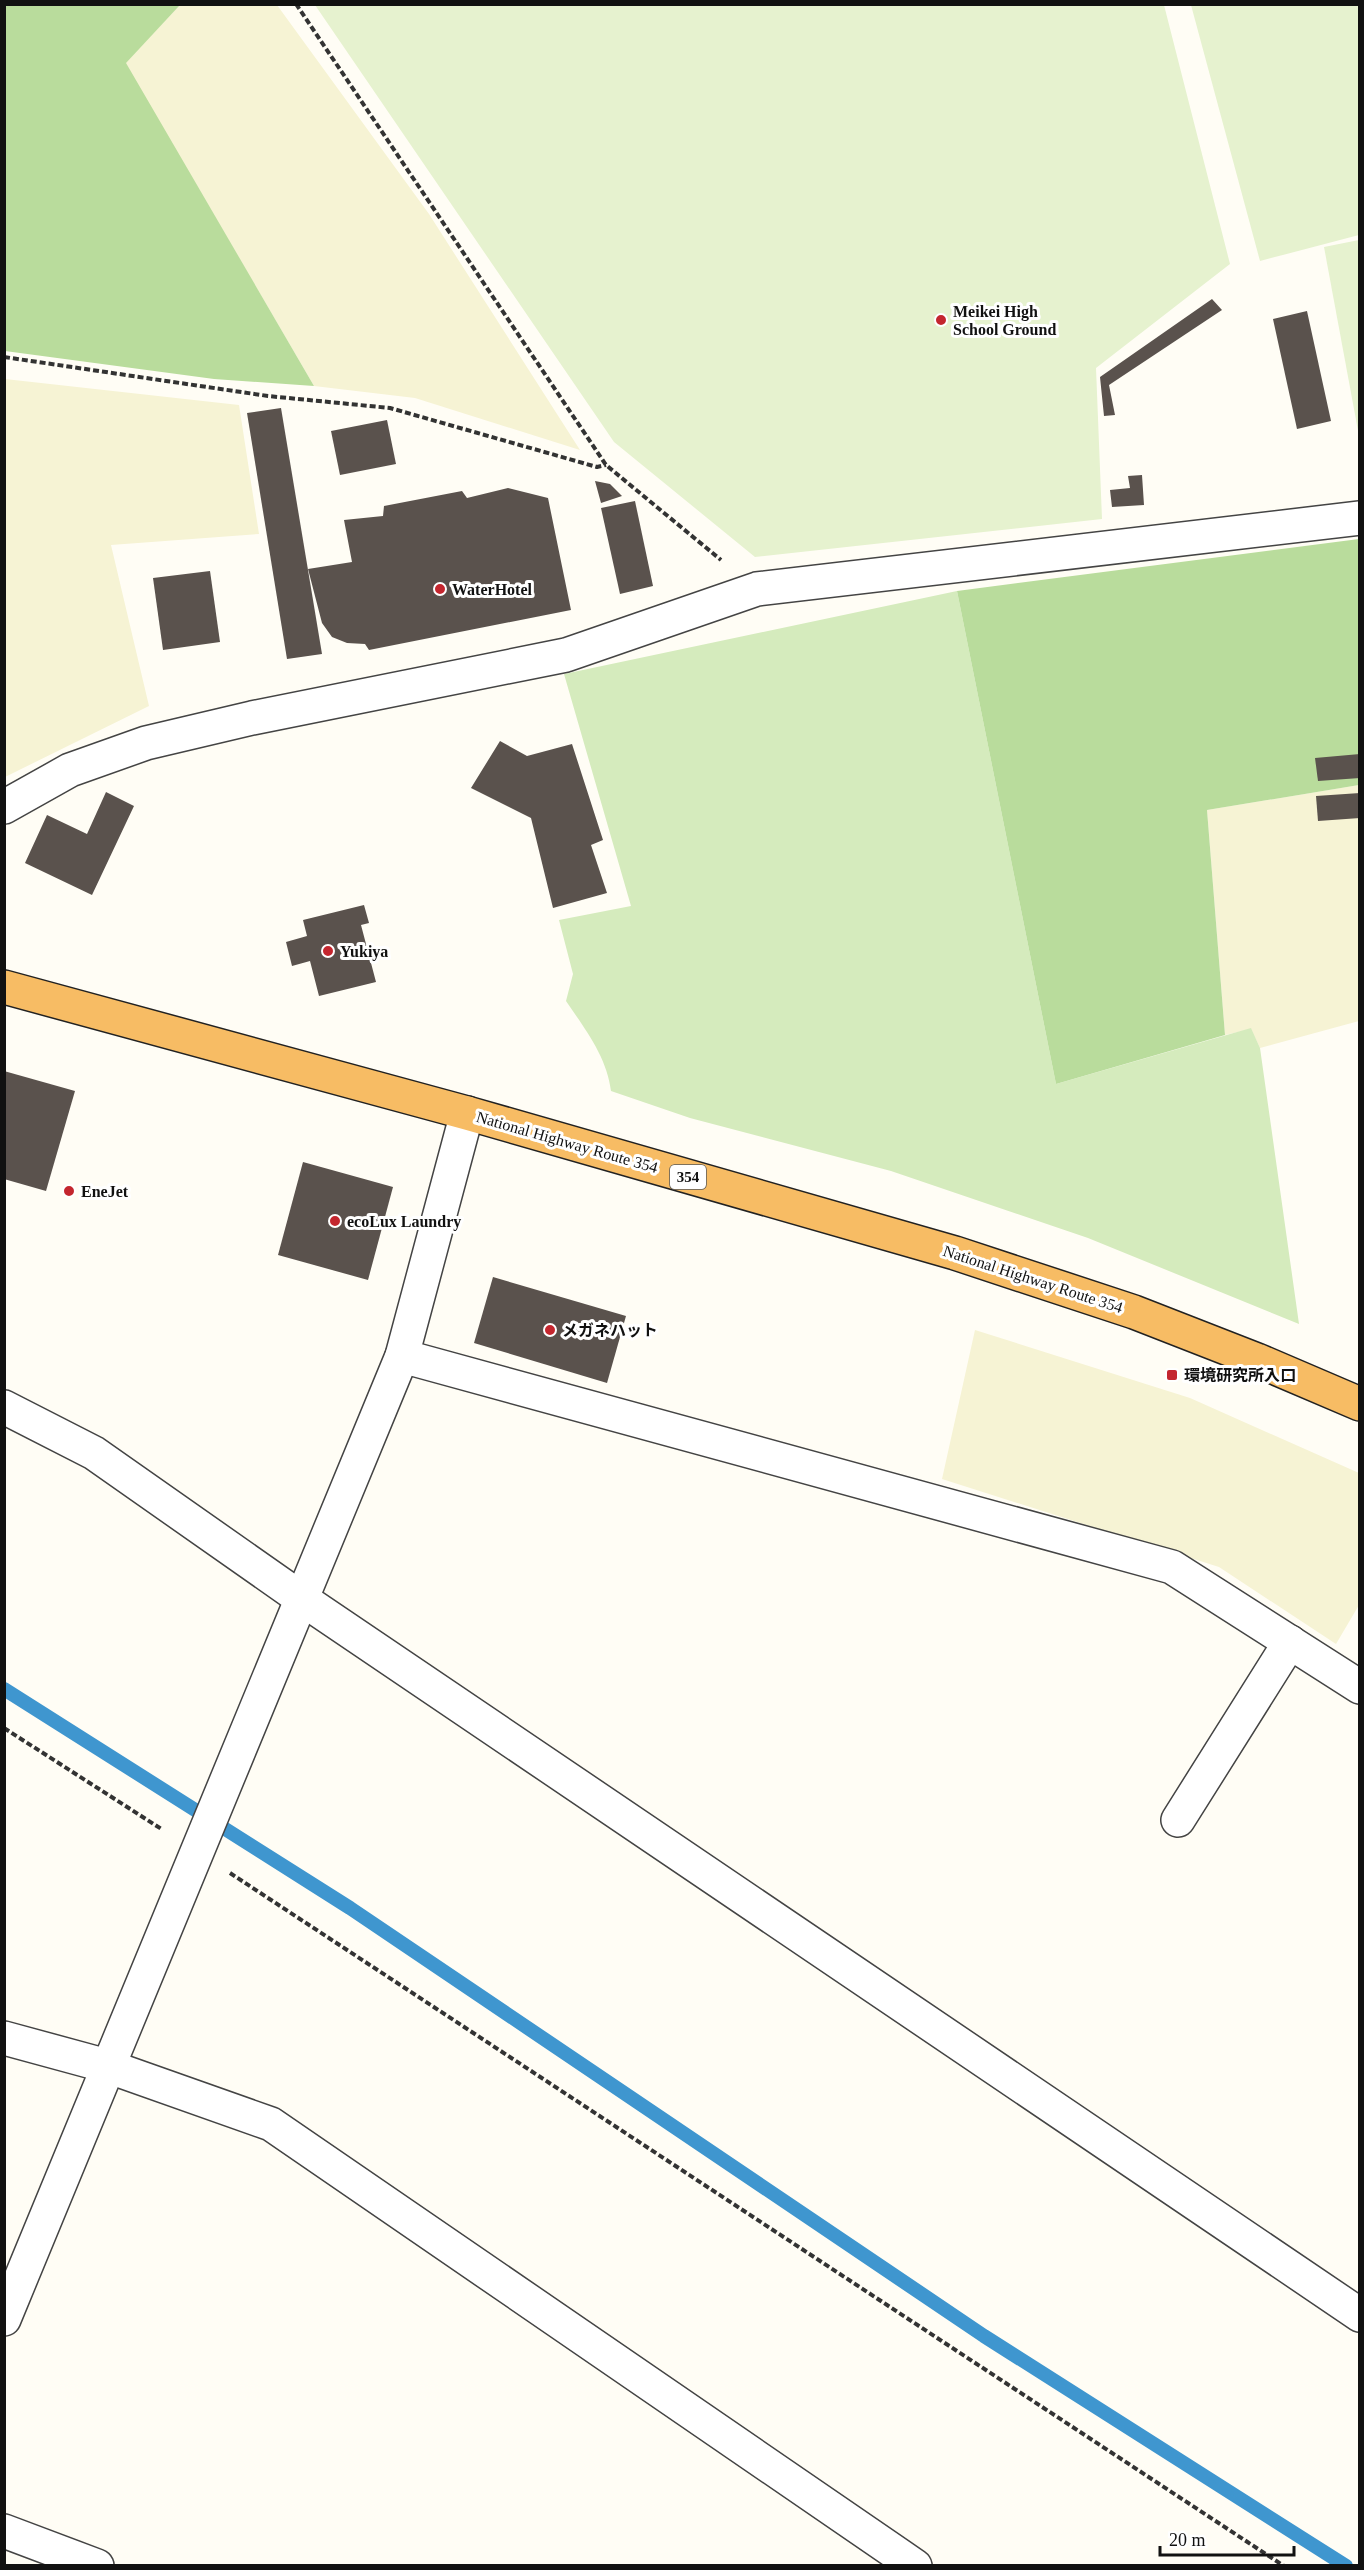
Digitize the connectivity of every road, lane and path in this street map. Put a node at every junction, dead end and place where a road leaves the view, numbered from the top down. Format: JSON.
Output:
{"nodes":[{"id":1,"x":296,"y":4,"type":"edge"},
{"id":2,"x":4,"y":357,"type":"edge"},
{"id":3,"x":606,"y":465,"type":"junction"},
{"id":4,"x":1359,"y":518,"type":"edge"},
{"id":5,"x":757,"y":589,"type":"junction"},
{"id":6,"x":4,"y":807,"type":"edge"},
{"id":7,"x":4,"y":987,"type":"edge"},
{"id":8,"x":467,"y":1113,"type":"junction"},
{"id":9,"x":402,"y":1356,"type":"junction"},
{"id":10,"x":1359,"y":1404,"type":"edge"},
{"id":11,"x":4,"y":1407,"type":"edge"},
{"id":12,"x":302,"y":1599,"type":"junction"},
{"id":13,"x":1290,"y":1642,"type":"junction"},
{"id":14,"x":1359,"y":1687,"type":"edge"},
{"id":15,"x":4,"y":1728,"type":"edge"},
{"id":16,"x":1178,"y":1820,"type":"dead end"},
{"id":17,"x":196,"y":1852,"type":"junction"},
{"id":18,"x":4,"y":2038,"type":"edge"},
{"id":19,"x":107,"y":2066,"type":"junction"},
{"id":20,"x":1359,"y":2315,"type":"edge"},
{"id":21,"x":4,"y":2319,"type":"edge"},
{"id":22,"x":4,"y":2531,"type":"edge"},
{"id":23,"x":97,"y":2565,"type":"edge"},
{"id":24,"x":915,"y":2565,"type":"edge"},
{"id":25,"x":1284,"y":2565,"type":"edge"}],
"edges":[{"from":1,"to":3,"type":"path"},
{"from":2,"to":3,"type":"path"},
{"from":3,"to":5,"type":"path"},
{"from":4,"to":5,"type":"street"},
{"from":5,"to":6,"type":"street"},
{"from":7,"to":8,"type":"highway","name":"National Highway Route 354","number":"354"},
{"from":8,"to":9,"type":"street"},
{"from":8,"to":10,"type":"highway","name":"National Highway Route 354","number":"354"},
{"from":9,"to":12,"type":"street"},
{"from":9,"to":13,"type":"street"},
{"from":11,"to":12,"type":"street"},
{"from":12,"to":17,"type":"street"},
{"from":12,"to":20,"type":"street"},
{"from":13,"to":14,"type":"street"},
{"from":13,"to":16,"type":"street"},
{"from":15,"to":17,"type":"path"},
{"from":17,"to":19,"type":"street"},
{"from":17,"to":25,"type":"path"},
{"from":18,"to":19,"type":"street"},
{"from":19,"to":21,"type":"street"},
{"from":19,"to":24,"type":"street"},
{"from":22,"to":23,"type":"street"}]}
